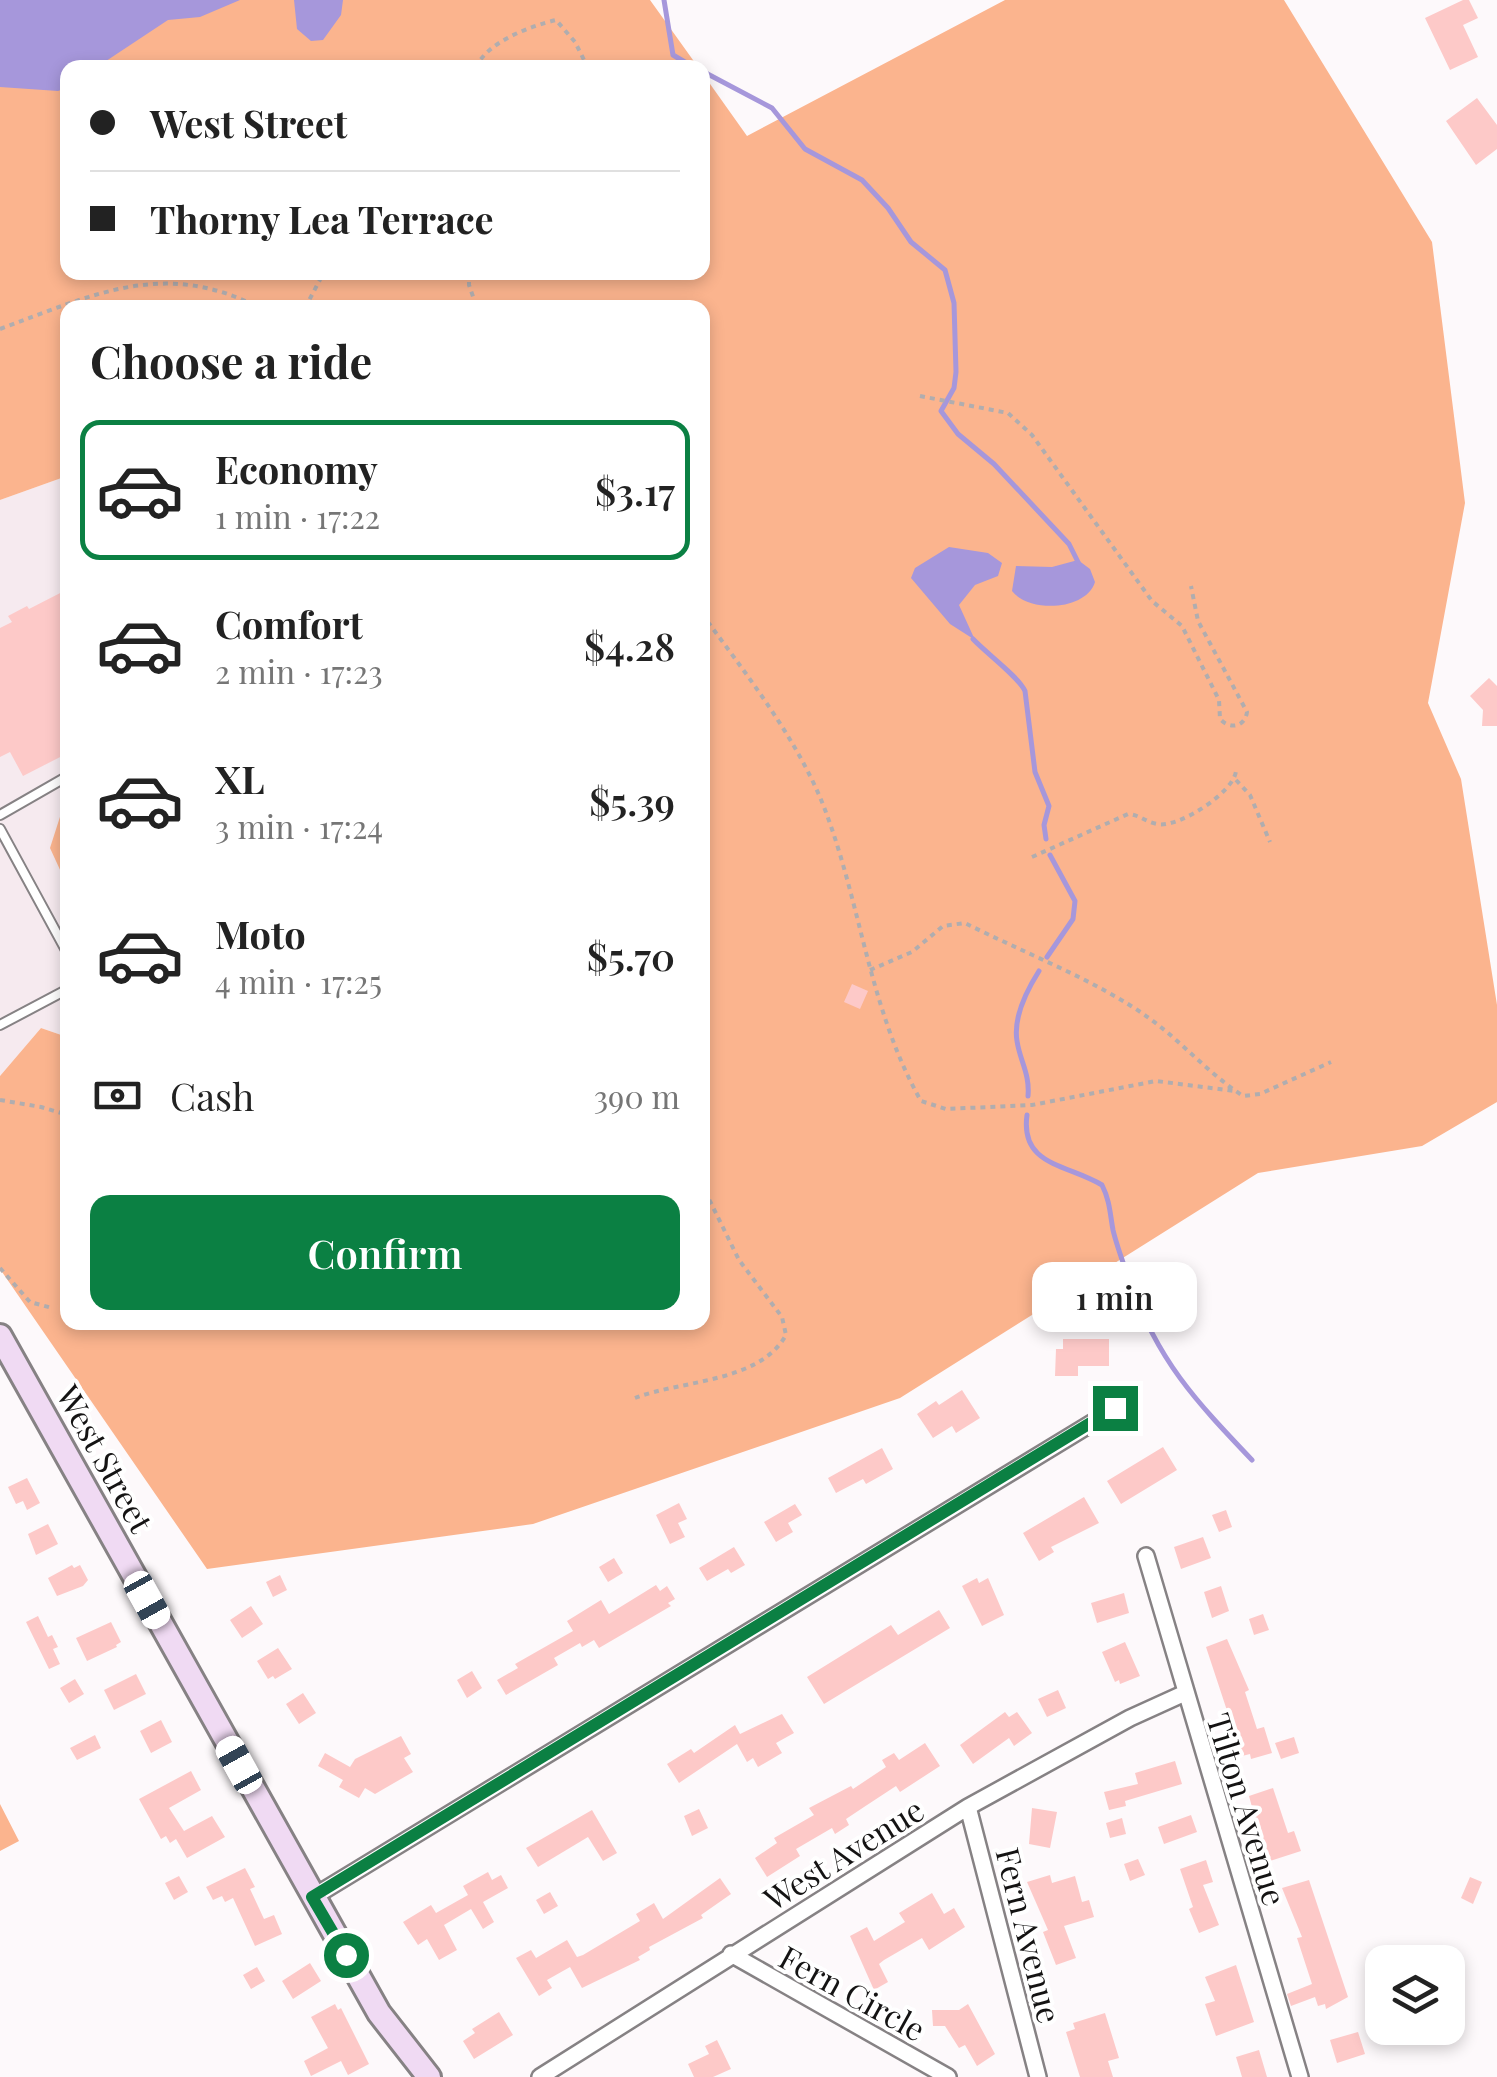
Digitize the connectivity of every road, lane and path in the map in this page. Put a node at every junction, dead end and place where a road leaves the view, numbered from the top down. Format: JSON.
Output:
{"nodes":[{"id":1,"x":481,"y":60,"type":"edge"},
{"id":2,"x":584,"y":60,"type":"edge"},
{"id":3,"x":82,"y":300,"type":"edge"},
{"id":4,"x":244,"y":300,"type":"edge"},
{"id":5,"x":60,"y":308,"type":"edge"},
{"id":6,"x":0,"y":329,"type":"edge"},
{"id":7,"x":920,"y":396,"type":"dead end"},
{"id":8,"x":1191,"y":586,"type":"dead end"},
{"id":9,"x":710,"y":625,"type":"edge"},
{"id":10,"x":1236,"y":770,"type":"dead end"},
{"id":11,"x":1236,"y":780,"type":"junction"},
{"id":12,"x":60,"y":781,"type":"edge"},
{"id":13,"x":0,"y":815,"type":"edge"},
{"id":14,"x":0,"y":829,"type":"edge"},
{"id":15,"x":1270,"y":842,"type":"dead end"},
{"id":16,"x":1032,"y":857,"type":"dead end"},
{"id":17,"x":60,"y":939,"type":"edge"},
{"id":18,"x":870,"y":970,"type":"junction"},
{"id":19,"x":60,"y":993,"type":"edge"},
{"id":20,"x":0,"y":1025,"type":"edge"},
{"id":21,"x":1330,"y":1062,"type":"dead end"},
{"id":22,"x":1235,"y":1092,"type":"junction"},
{"id":23,"x":0,"y":1100,"type":"edge"},
{"id":24,"x":60,"y":1113,"type":"edge"},
{"id":25,"x":710,"y":1201,"type":"edge"},
{"id":26,"x":0,"y":1268,"type":"edge"},
{"id":27,"x":52,"y":1308,"type":"dead end"},
{"id":28,"x":0,"y":1336,"type":"edge"},
{"id":29,"x":635,"y":1398,"type":"dead end"},
{"id":30,"x":1115,"y":1408,"type":"dead end"},
{"id":31,"x":1146,"y":1556,"type":"dead end"},
{"id":32,"x":1185,"y":1693,"type":"junction"},
{"id":33,"x":968,"y":1807,"type":"junction"},
{"id":34,"x":312,"y":1897,"type":"junction"},
{"id":35,"x":731,"y":1954,"type":"junction"},
{"id":36,"x":429,"y":2077,"type":"edge"},
{"id":37,"x":540,"y":2077,"type":"edge"},
{"id":38,"x":948,"y":2077,"type":"edge"},
{"id":39,"x":1038,"y":2077,"type":"edge"},
{"id":40,"x":1300,"y":2077,"type":"edge"}],
"edges":[{"from":1,"to":2,"type":"path"},
{"from":3,"to":4,"type":"path"},
{"from":5,"to":6,"type":"path"},
{"from":7,"to":8,"type":"path"},
{"from":9,"to":18,"type":"path"},
{"from":10,"to":11,"type":"path"},
{"from":11,"to":15,"type":"path"},
{"from":11,"to":16,"type":"path"},
{"from":12,"to":13,"type":"lane"},
{"from":14,"to":17,"type":"lane"},
{"from":18,"to":22,"type":"path"},
{"from":18,"to":22,"type":"path"},
{"from":19,"to":20,"type":"lane"},
{"from":21,"to":22,"type":"path"},
{"from":23,"to":24,"type":"path"},
{"from":25,"to":29,"type":"path"},
{"from":26,"to":27,"type":"path"},
{"from":28,"to":34,"type":"street","name":"West Street"},
{"from":30,"to":34,"type":"street"},
{"from":31,"to":32,"type":"street","name":"Tilton Avenue"},
{"from":32,"to":33,"type":"street","name":"West Avenue"},
{"from":32,"to":40,"type":"street","name":"Tilton Avenue"},
{"from":33,"to":35,"type":"street","name":"West Avenue"},
{"from":33,"to":39,"type":"street","name":"Fern Avenue"},
{"from":34,"to":36,"type":"street","name":"West Street"},
{"from":35,"to":37,"type":"street","name":"West Avenue"},
{"from":35,"to":38,"type":"street","name":"Fern Circle"}]}
